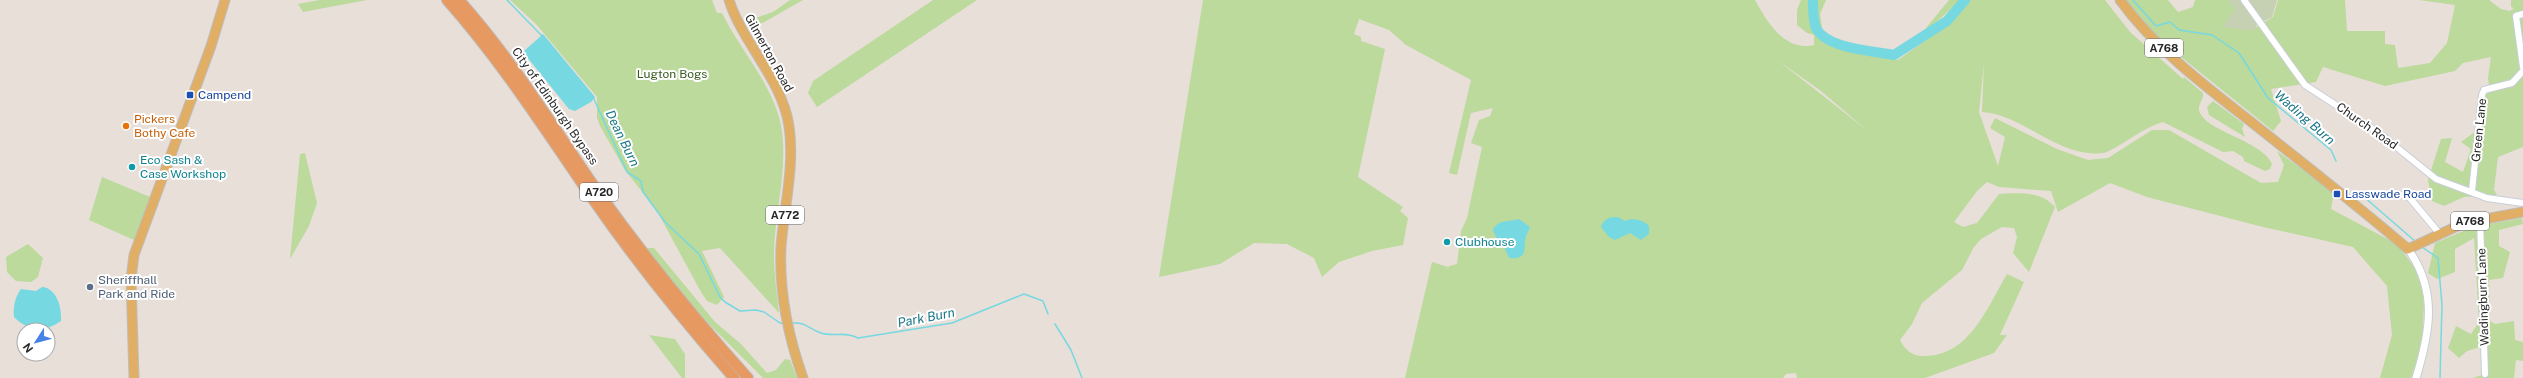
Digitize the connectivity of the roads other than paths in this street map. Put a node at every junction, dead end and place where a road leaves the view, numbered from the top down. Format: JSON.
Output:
{"nodes":[{"id":1,"x":225,"y":0,"type":"edge"},
{"id":2,"x":447,"y":0,"type":"edge"},
{"id":3,"x":459,"y":0,"type":"edge"},
{"id":4,"x":730,"y":0,"type":"edge"},
{"id":5,"x":2120,"y":0,"type":"edge"},
{"id":6,"x":2244,"y":0,"type":"edge"},
{"id":7,"x":2523,"y":14,"type":"edge"},
{"id":8,"x":2523,"y":66,"type":"edge"},
{"id":9,"x":2523,"y":71,"type":"edge"},
{"id":10,"x":2472,"y":191,"type":"junction"},
{"id":11,"x":2394,"y":193,"type":"dead end"},
{"id":12,"x":2523,"y":203,"type":"edge"},
{"id":13,"x":2523,"y":212,"type":"edge"},
{"id":14,"x":2480,"y":220,"type":"junction"},
{"id":15,"x":2439,"y":233,"type":"junction"},
{"id":16,"x":2415,"y":246,"type":"junction"},
{"id":17,"x":2485,"y":374,"type":"dead end"},
{"id":18,"x":134,"y":378,"type":"edge"},
{"id":19,"x":734,"y":378,"type":"edge"},
{"id":20,"x":748,"y":378,"type":"edge"},
{"id":21,"x":803,"y":378,"type":"edge"},
{"id":22,"x":2416,"y":378,"type":"edge"}],
"edges":[{"from":1,"to":18,"type":"main road"},
{"from":2,"to":19,"type":"highway","name":"City of Edinburgh Bypass","number":"A720"},
{"from":3,"to":20,"type":"highway","name":"City of Edinburgh Bypass","number":"A720"},
{"from":4,"to":21,"type":"main road","name":"Gilmerton Road","number":"A772"},
{"from":5,"to":16,"type":"main road","number":"A768"},
{"from":6,"to":10,"type":"street","name":"Church Road"},
{"from":7,"to":8,"type":"street"},
{"from":9,"to":10,"type":"street","name":"Green Lane"},
{"from":10,"to":12,"type":"street","name":"Church Road"},
{"from":11,"to":15,"type":"street"},
{"from":13,"to":14,"type":"main road","number":"A768"},
{"from":14,"to":15,"type":"main road","number":"A768"},
{"from":14,"to":17,"type":"street","name":"Wadingburn Lane"},
{"from":15,"to":16,"type":"main road","number":"A768"},
{"from":16,"to":22,"type":"street"}]}
